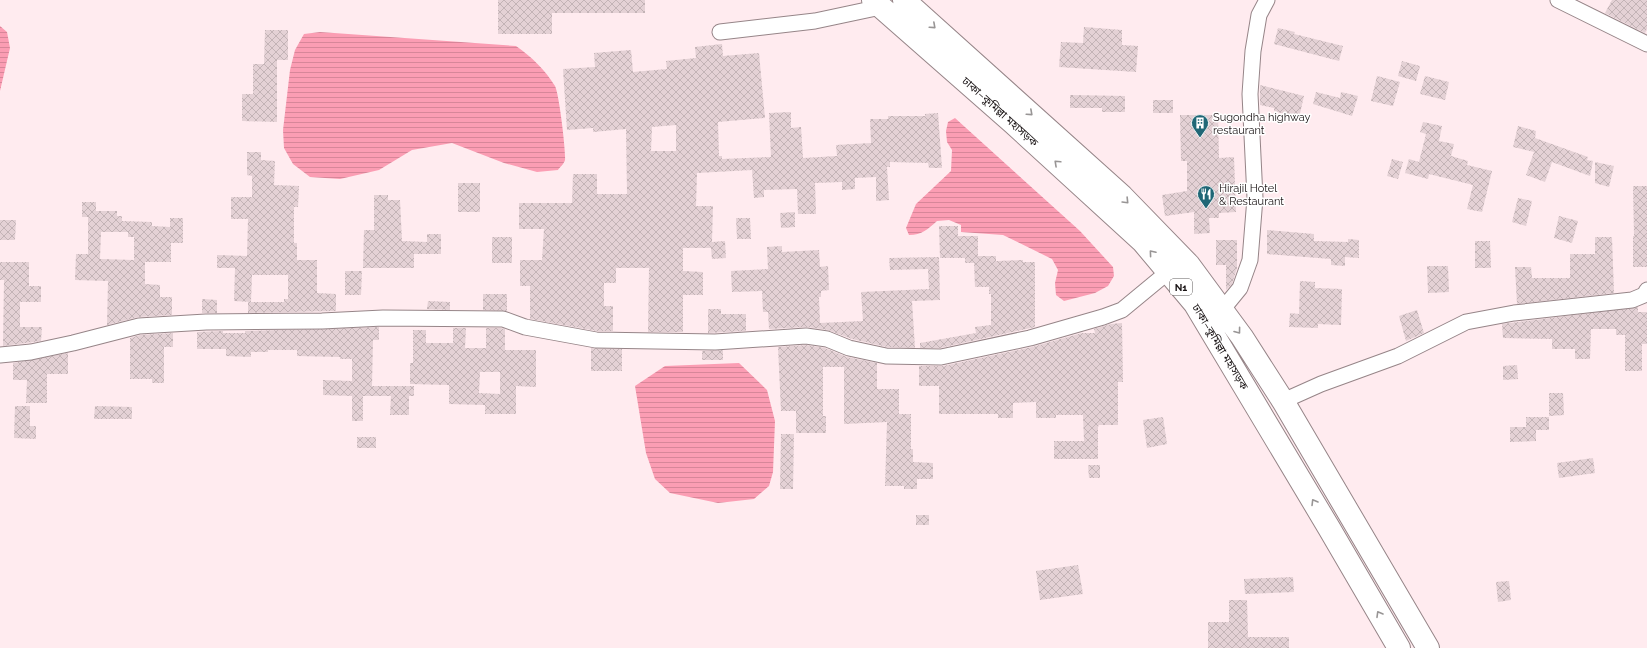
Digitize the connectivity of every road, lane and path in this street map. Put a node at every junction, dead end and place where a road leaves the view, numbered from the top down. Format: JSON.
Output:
{"nodes":[{"id":1,"x":904,"y":0,"type":"edge"},
{"id":2,"x":1267,"y":0,"type":"edge"},
{"id":3,"x":1558,"y":0,"type":"edge"},
{"id":4,"x":877,"y":4,"type":"edge"},
{"id":5,"x":720,"y":32,"type":"dead end"},
{"id":6,"x":1647,"y":44,"type":"edge"},
{"id":7,"x":1168,"y":272,"type":"junction"},
{"id":8,"x":1647,"y":290,"type":"edge"},
{"id":9,"x":1222,"y":310,"type":"junction"},
{"id":10,"x":0,"y":355,"type":"edge"},
{"id":11,"x":1283,"y":402,"type":"junction"},
{"id":12,"x":1399,"y":648,"type":"edge"},
{"id":13,"x":1428,"y":648,"type":"edge"}],
"edges":[{"from":1,"to":9,"type":"highway","name":"ঢাকা–কুমিল্লা মহাসড়ক","number":"N1","one_way":true},
{"from":2,"to":9,"type":"street"},
{"from":3,"to":6,"type":"street"},
{"from":4,"to":5,"type":"street"},
{"from":7,"to":4,"type":"highway","name":"ঢাকা–কুমিল্লা মহাসড়ক","number":"N1","one_way":true},
{"from":7,"to":10,"type":"street"},
{"from":12,"to":7,"type":"highway","name":"ঢাকা–কুমিল্লা মহাসড়ক","number":"N1","one_way":true},
{"from":8,"to":11,"type":"street"},
{"from":9,"to":11,"type":"highway","name":"ঢাকা–কুমিল্লা মহাসড়ক","number":"N1","one_way":true},
{"from":11,"to":13,"type":"highway","name":"ঢাকা–কুমিল্লা মহাসড়ক","number":"N1"}]}
